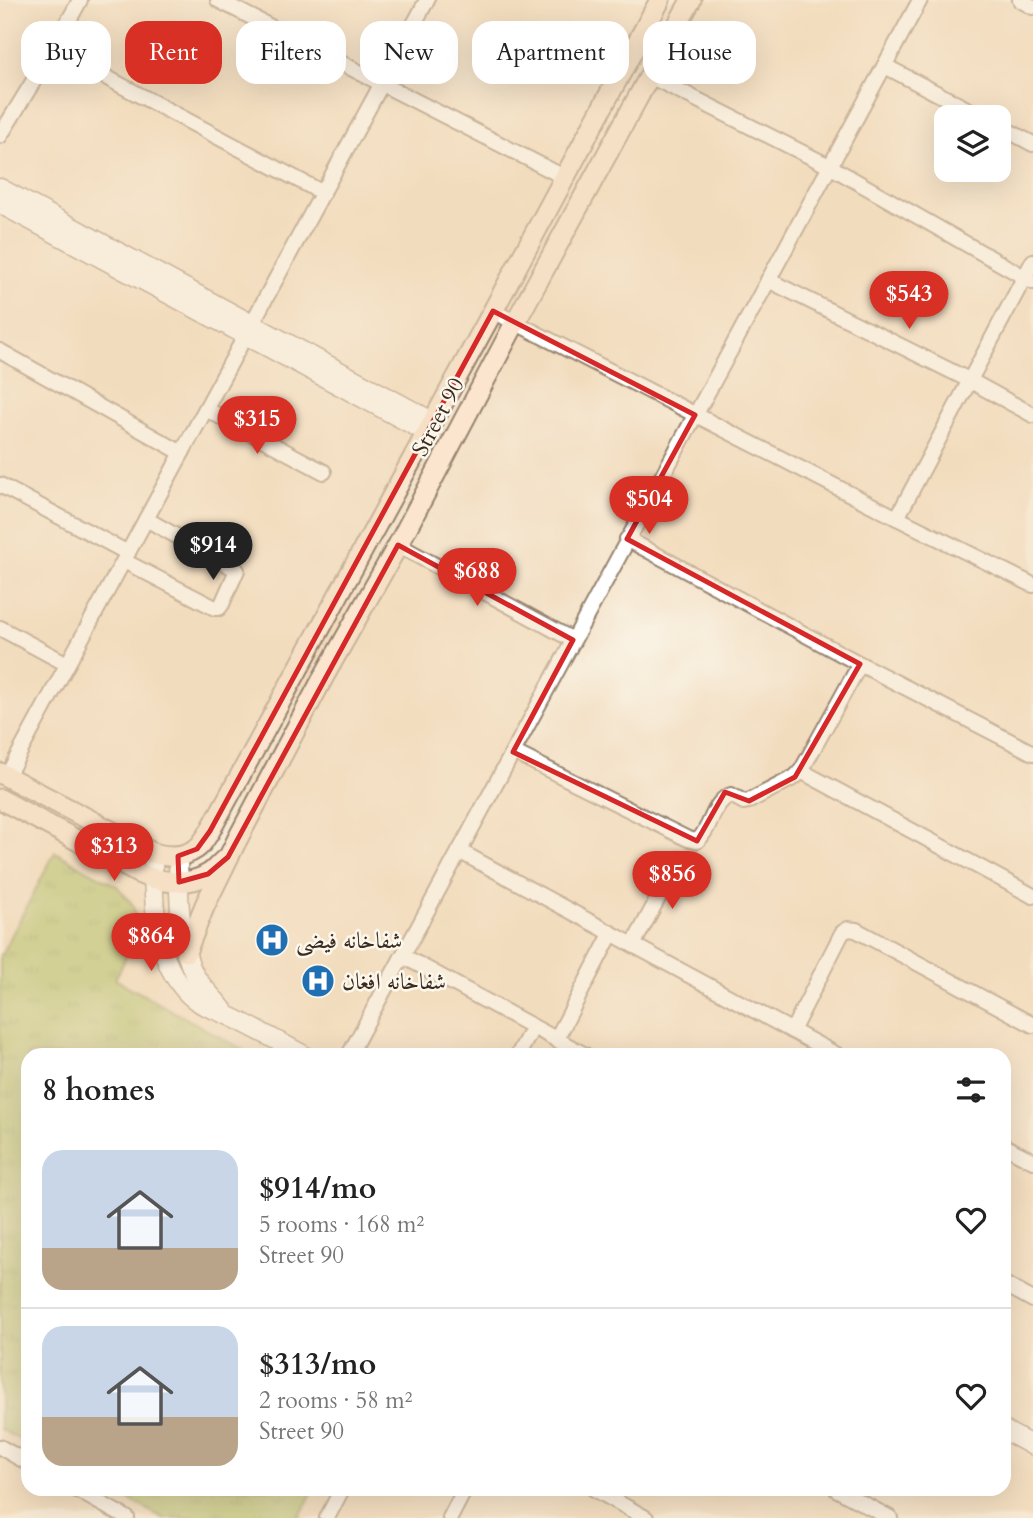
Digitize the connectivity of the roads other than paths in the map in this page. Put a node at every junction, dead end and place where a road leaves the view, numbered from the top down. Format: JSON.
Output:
{"nodes":[{"id":1,"x":80,"y":0,"type":"edge"},
{"id":2,"x":218,"y":0,"type":"edge"},
{"id":3,"x":427,"y":0,"type":"edge"},
{"id":4,"x":660,"y":0,"type":"edge"},
{"id":5,"x":691,"y":0,"type":"edge"},
{"id":6,"x":920,"y":0,"type":"edge"},
{"id":7,"x":1020,"y":0,"type":"edge"},
{"id":8,"x":1033,"y":7,"type":"edge"},
{"id":9,"x":68,"y":21,"type":"edge"},
{"id":10,"x":680,"y":21,"type":"edge"},
{"id":11,"x":885,"y":66,"type":"junction"},
{"id":12,"x":111,"y":80,"type":"edge"},
{"id":13,"x":32,"y":84,"type":"edge"},
{"id":14,"x":646,"y":84,"type":"edge"},
{"id":15,"x":666,"y":84,"type":"edge"},
{"id":16,"x":381,"y":85,"type":"junction"},
{"id":17,"x":959,"y":105,"type":"edge"},
{"id":18,"x":1011,"y":132,"type":"edge"},
{"id":19,"x":0,"y":136,"type":"edge"},
{"id":20,"x":1033,"y":144,"type":"edge"},
{"id":21,"x":831,"y":167,"type":"junction"},
{"id":22,"x":564,"y":177,"type":"junction"},
{"id":23,"x":0,"y":188,"type":"edge"},
{"id":24,"x":323,"y":193,"type":"junction"},
{"id":25,"x":0,"y":204,"type":"edge"},
{"id":26,"x":1033,"y":261,"type":"edge"},
{"id":27,"x":768,"y":280,"type":"junction"},
{"id":28,"x":1029,"y":280,"type":"edge"},
{"id":29,"x":493,"y":311,"type":"junction"},
{"id":30,"x":515,"y":323,"type":"junction"},
{"id":31,"x":248,"y":330,"type":"junction"},
{"id":32,"x":0,"y":351,"type":"edge"},
{"id":33,"x":969,"y":380,"type":"junction"},
{"id":34,"x":206,"y":409,"type":"junction"},
{"id":35,"x":695,"y":415,"type":"junction"},
{"id":36,"x":1033,"y":415,"type":"edge"},
{"id":37,"x":429,"y":426,"type":"junction"},
{"id":38,"x":182,"y":453,"type":"junction"},
{"id":39,"x":324,"y":472,"type":"dead end"},
{"id":40,"x":0,"y":485,"type":"edge"},
{"id":41,"x":897,"y":518,"type":"junction"},
{"id":42,"x":146,"y":519,"type":"junction"},
{"id":43,"x":627,"y":539,"type":"junction"},
{"id":44,"x":398,"y":545,"type":"junction"},
{"id":45,"x":126,"y":557,"type":"junction"},
{"id":46,"x":1033,"y":585,"type":"edge"},
{"id":47,"x":0,"y":628,"type":"edge"},
{"id":48,"x":573,"y":640,"type":"junction"},
{"id":49,"x":67,"y":664,"type":"junction"},
{"id":50,"x":860,"y":664,"type":"junction"},
{"id":51,"x":513,"y":752,"type":"junction"},
{"id":52,"x":1033,"y":753,"type":"edge"},
{"id":53,"x":801,"y":771,"type":"junction"},
{"id":54,"x":3,"y":775,"type":"edge"},
{"id":55,"x":0,"y":799,"type":"edge"},
{"id":56,"x":459,"y":851,"type":"junction"},
{"id":57,"x":153,"y":852,"type":"junction"},
{"id":58,"x":178,"y":856,"type":"junction"},
{"id":59,"x":228,"y":856,"type":"junction"},
{"id":60,"x":679,"y":859,"type":"dead end"},
{"id":61,"x":153,"y":880,"type":"junction"},
{"id":62,"x":179,"y":882,"type":"junction"},
{"id":63,"x":1033,"y":896,"type":"edge"},
{"id":64,"x":611,"y":934,"type":"junction"},
{"id":65,"x":634,"y":945,"type":"junction"},
{"id":66,"x":186,"y":952,"type":"junction"},
{"id":67,"x":403,"y":956,"type":"junction"},
{"id":68,"x":226,"y":1014,"type":"junction"},
{"id":69,"x":1033,"y":1025,"type":"edge"},
{"id":70,"x":533,"y":1027,"type":"junction"},
{"id":71,"x":792,"y":1031,"type":"junction"},
{"id":72,"x":556,"y":1040,"type":"junction"},
{"id":73,"x":291,"y":1048,"type":"edge"},
{"id":74,"x":353,"y":1048,"type":"edge"},
{"id":75,"x":522,"y":1048,"type":"edge"},
{"id":76,"x":571,"y":1048,"type":"edge"},
{"id":77,"x":824,"y":1048,"type":"edge"},
{"id":78,"x":1011,"y":1150,"type":"edge"},
{"id":79,"x":1033,"y":1161,"type":"edge"},
{"id":80,"x":1011,"y":1288,"type":"edge"},
{"id":81,"x":1033,"y":1300,"type":"edge"},
{"id":82,"x":1011,"y":1434,"type":"edge"},
{"id":83,"x":1033,"y":1446,"type":"edge"},
{"id":84,"x":0,"y":1447,"type":"edge"},
{"id":85,"x":21,"y":1459,"type":"edge"},
{"id":86,"x":88,"y":1496,"type":"edge"},
{"id":87,"x":338,"y":1496,"type":"edge"},
{"id":88,"x":461,"y":1496,"type":"edge"},
{"id":89,"x":607,"y":1496,"type":"edge"},
{"id":90,"x":849,"y":1496,"type":"edge"},
{"id":91,"x":127,"y":1518,"type":"edge"},
{"id":92,"x":327,"y":1518,"type":"edge"},
{"id":93,"x":450,"y":1518,"type":"edge"},
{"id":94,"x":646,"y":1518,"type":"edge"},
{"id":95,"x":890,"y":1518,"type":"edge"}],
"edges":[{"from":1,"to":9,"type":"street"},
{"from":2,"to":16,"type":"street"},
{"from":3,"to":16,"type":"street"},
{"from":4,"to":22,"type":"main road","name":"Street 90"},
{"from":5,"to":10,"type":"main road","name":"Street 90"},
{"from":6,"to":11,"type":"street"},
{"from":7,"to":8,"type":"street"},
{"from":11,"to":17,"type":"street"},
{"from":11,"to":21,"type":"street"},
{"from":12,"to":24,"type":"street"},
{"from":13,"to":19,"type":"street"},
{"from":14,"to":30,"type":"main road","name":"Street 90"},
{"from":15,"to":21,"type":"street"},
{"from":16,"to":22,"type":"street"},
{"from":16,"to":24,"type":"street"},
{"from":18,"to":20,"type":"street"},
{"from":21,"to":27,"type":"street"},
{"from":21,"to":28,"type":"street"},
{"from":22,"to":29,"type":"main road","name":"Street 90"},
{"from":23,"to":31,"type":"street"},
{"from":24,"to":31,"type":"street"},
{"from":25,"to":31,"type":"street"},
{"from":26,"to":28,"type":"street"},
{"from":27,"to":33,"type":"street"},
{"from":27,"to":35,"type":"street"},
{"from":28,"to":33,"type":"street"},
{"from":29,"to":30,"type":"street"},
{"from":29,"to":37,"type":"main road","name":"Street 90"},
{"from":30,"to":35,"type":"street"},
{"from":30,"to":44,"type":"main road","name":"Street 90"},
{"from":31,"to":34,"type":"street"},
{"from":31,"to":37,"type":"street"},
{"from":32,"to":38,"type":"street"},
{"from":33,"to":36,"type":"street"},
{"from":33,"to":41,"type":"street"},
{"from":34,"to":38,"type":"street"},
{"from":34,"to":39,"type":"street"},
{"from":35,"to":41,"type":"street"},
{"from":35,"to":43,"type":"street"},
{"from":37,"to":58,"type":"main road","name":"Street 90"},
{"from":38,"to":42,"type":"street"},
{"from":40,"to":45,"type":"street"},
{"from":41,"to":46,"type":"street"},
{"from":42,"to":45,"type":"street"},
{"from":42,"to":45,"type":"street"},
{"from":43,"to":48,"type":"street"},
{"from":43,"to":50,"type":"street"},
{"from":44,"to":48,"type":"street"},
{"from":44,"to":59,"type":"main road","name":"Street 90"},
{"from":45,"to":49,"type":"street"},
{"from":47,"to":49,"type":"street"},
{"from":48,"to":51,"type":"street"},
{"from":49,"to":54,"type":"street"},
{"from":50,"to":52,"type":"street"},
{"from":50,"to":53,"type":"street"},
{"from":51,"to":53,"type":"street"},
{"from":51,"to":56,"type":"street"},
{"from":53,"to":63,"type":"street"},
{"from":54,"to":57,"type":"main road"},
{"from":55,"to":61,"type":"main road"},
{"from":56,"to":64,"type":"street"},
{"from":56,"to":67,"type":"street"},
{"from":57,"to":58,"type":"main road"},
{"from":57,"to":61,"type":"street"},
{"from":58,"to":62,"type":"street"},
{"from":59,"to":62,"type":"main road"},
{"from":59,"to":66,"type":"main road","name":"Street 90"},
{"from":60,"to":65,"type":"street"},
{"from":61,"to":62,"type":"main road"},
{"from":61,"to":68,"type":"street"},
{"from":62,"to":66,"type":"street"},
{"from":64,"to":65,"type":"street"},
{"from":64,"to":72,"type":"street"},
{"from":65,"to":71,"type":"street"},
{"from":66,"to":68,"type":"street"},
{"from":67,"to":70,"type":"street"},
{"from":67,"to":74,"type":"street"},
{"from":68,"to":73,"type":"street"},
{"from":69,"to":71,"type":"street"},
{"from":70,"to":72,"type":"street"},
{"from":70,"to":75,"type":"street"},
{"from":71,"to":77,"type":"street"},
{"from":72,"to":76,"type":"street"},
{"from":78,"to":79,"type":"street"},
{"from":80,"to":81,"type":"street"},
{"from":82,"to":83,"type":"street"},
{"from":84,"to":85,"type":"street"},
{"from":86,"to":91,"type":"street"},
{"from":87,"to":92,"type":"street"},
{"from":88,"to":93,"type":"street"},
{"from":89,"to":94,"type":"street"},
{"from":90,"to":95,"type":"street"}]}
